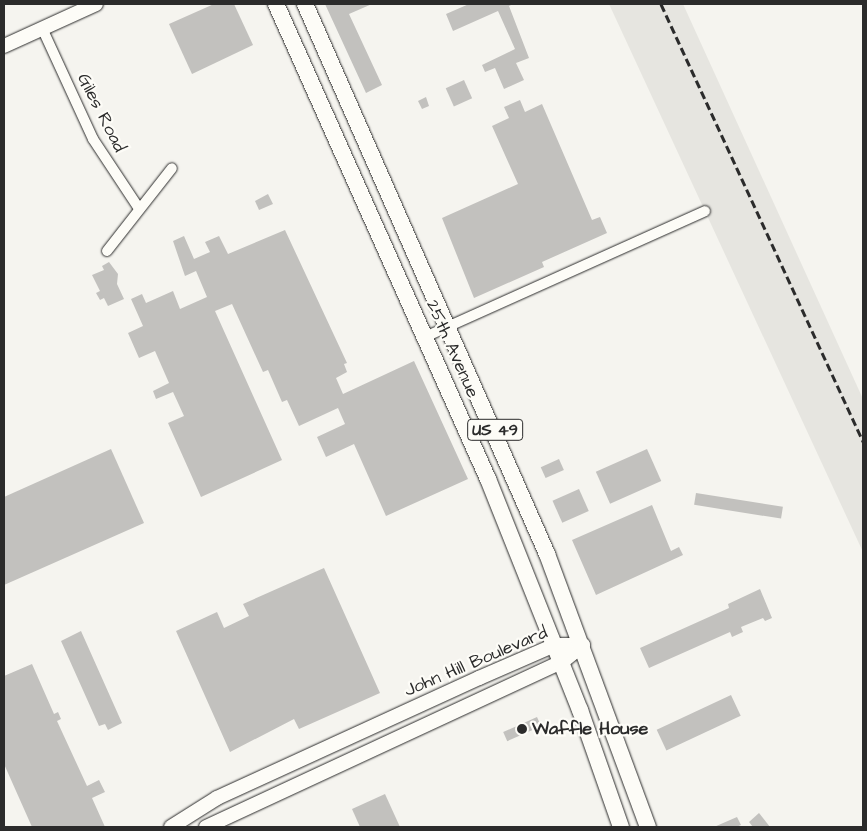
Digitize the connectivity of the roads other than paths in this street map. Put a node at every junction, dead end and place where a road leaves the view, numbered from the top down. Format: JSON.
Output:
{"nodes":[{"id":1,"x":96,"y":4,"type":"edge"},
{"id":2,"x":276,"y":4,"type":"edge"},
{"id":3,"x":304,"y":4,"type":"edge"},
{"id":4,"x":42,"y":28,"type":"junction"},
{"id":5,"x":4,"y":46,"type":"edge"},
{"id":6,"x":172,"y":168,"type":"dead end"},
{"id":7,"x":138,"y":207,"type":"junction"},
{"id":8,"x":704,"y":211,"type":"dead end"},
{"id":9,"x":107,"y":251,"type":"dead end"},
{"id":10,"x":449,"y":326,"type":"junction"},
{"id":11,"x":425,"y":337,"type":"junction"},
{"id":12,"x":512,"y":469,"type":"junction"},
{"id":13,"x":488,"y":479,"type":"junction"},
{"id":14,"x":583,"y":645,"type":"junction"},
{"id":15,"x":555,"y":646,"type":"junction"},
{"id":16,"x":562,"y":662,"type":"junction"},
{"id":17,"x":171,"y":827,"type":"edge"},
{"id":18,"x":206,"y":827,"type":"edge"},
{"id":19,"x":621,"y":827,"type":"edge"},
{"id":20,"x":648,"y":827,"type":"edge"}],
"edges":[{"from":1,"to":4,"type":"street"},
{"from":2,"to":11,"type":"main road","name":"25th Avenue","number":"US 49"},
{"from":3,"to":10,"type":"main road","name":"25th Avenue","number":"US 49"},
{"from":4,"to":5,"type":"street"},
{"from":4,"to":7,"type":"street","name":"Giles Road"},
{"from":6,"to":7,"type":"street"},
{"from":7,"to":9,"type":"street"},
{"from":8,"to":10,"type":"street"},
{"from":10,"to":11,"type":"street"},
{"from":10,"to":12,"type":"main road","name":"25th Avenue","number":"US 49"},
{"from":11,"to":13,"type":"main road","name":"25th Avenue","number":"US 49"},
{"from":12,"to":13,"type":"main road"},
{"from":12,"to":14,"type":"main road","name":"25th Avenue","number":"US 49"},
{"from":13,"to":15,"type":"main road","name":"25th Avenue","number":"US 49"},
{"from":14,"to":15,"type":"street","name":"John Hill Boulevard"},
{"from":14,"to":16,"type":"street","name":"John Hill Boulevard"},
{"from":14,"to":20,"type":"main road","name":"25th Avenue","number":"US 49"},
{"from":15,"to":16,"type":"main road","name":"25th Avenue","number":"US 49"},
{"from":15,"to":17,"type":"street","name":"John Hill Boulevard"},
{"from":16,"to":18,"type":"street","name":"John Hill Boulevard"},
{"from":16,"to":19,"type":"main road","name":"25th Avenue","number":"US 49"}]}
